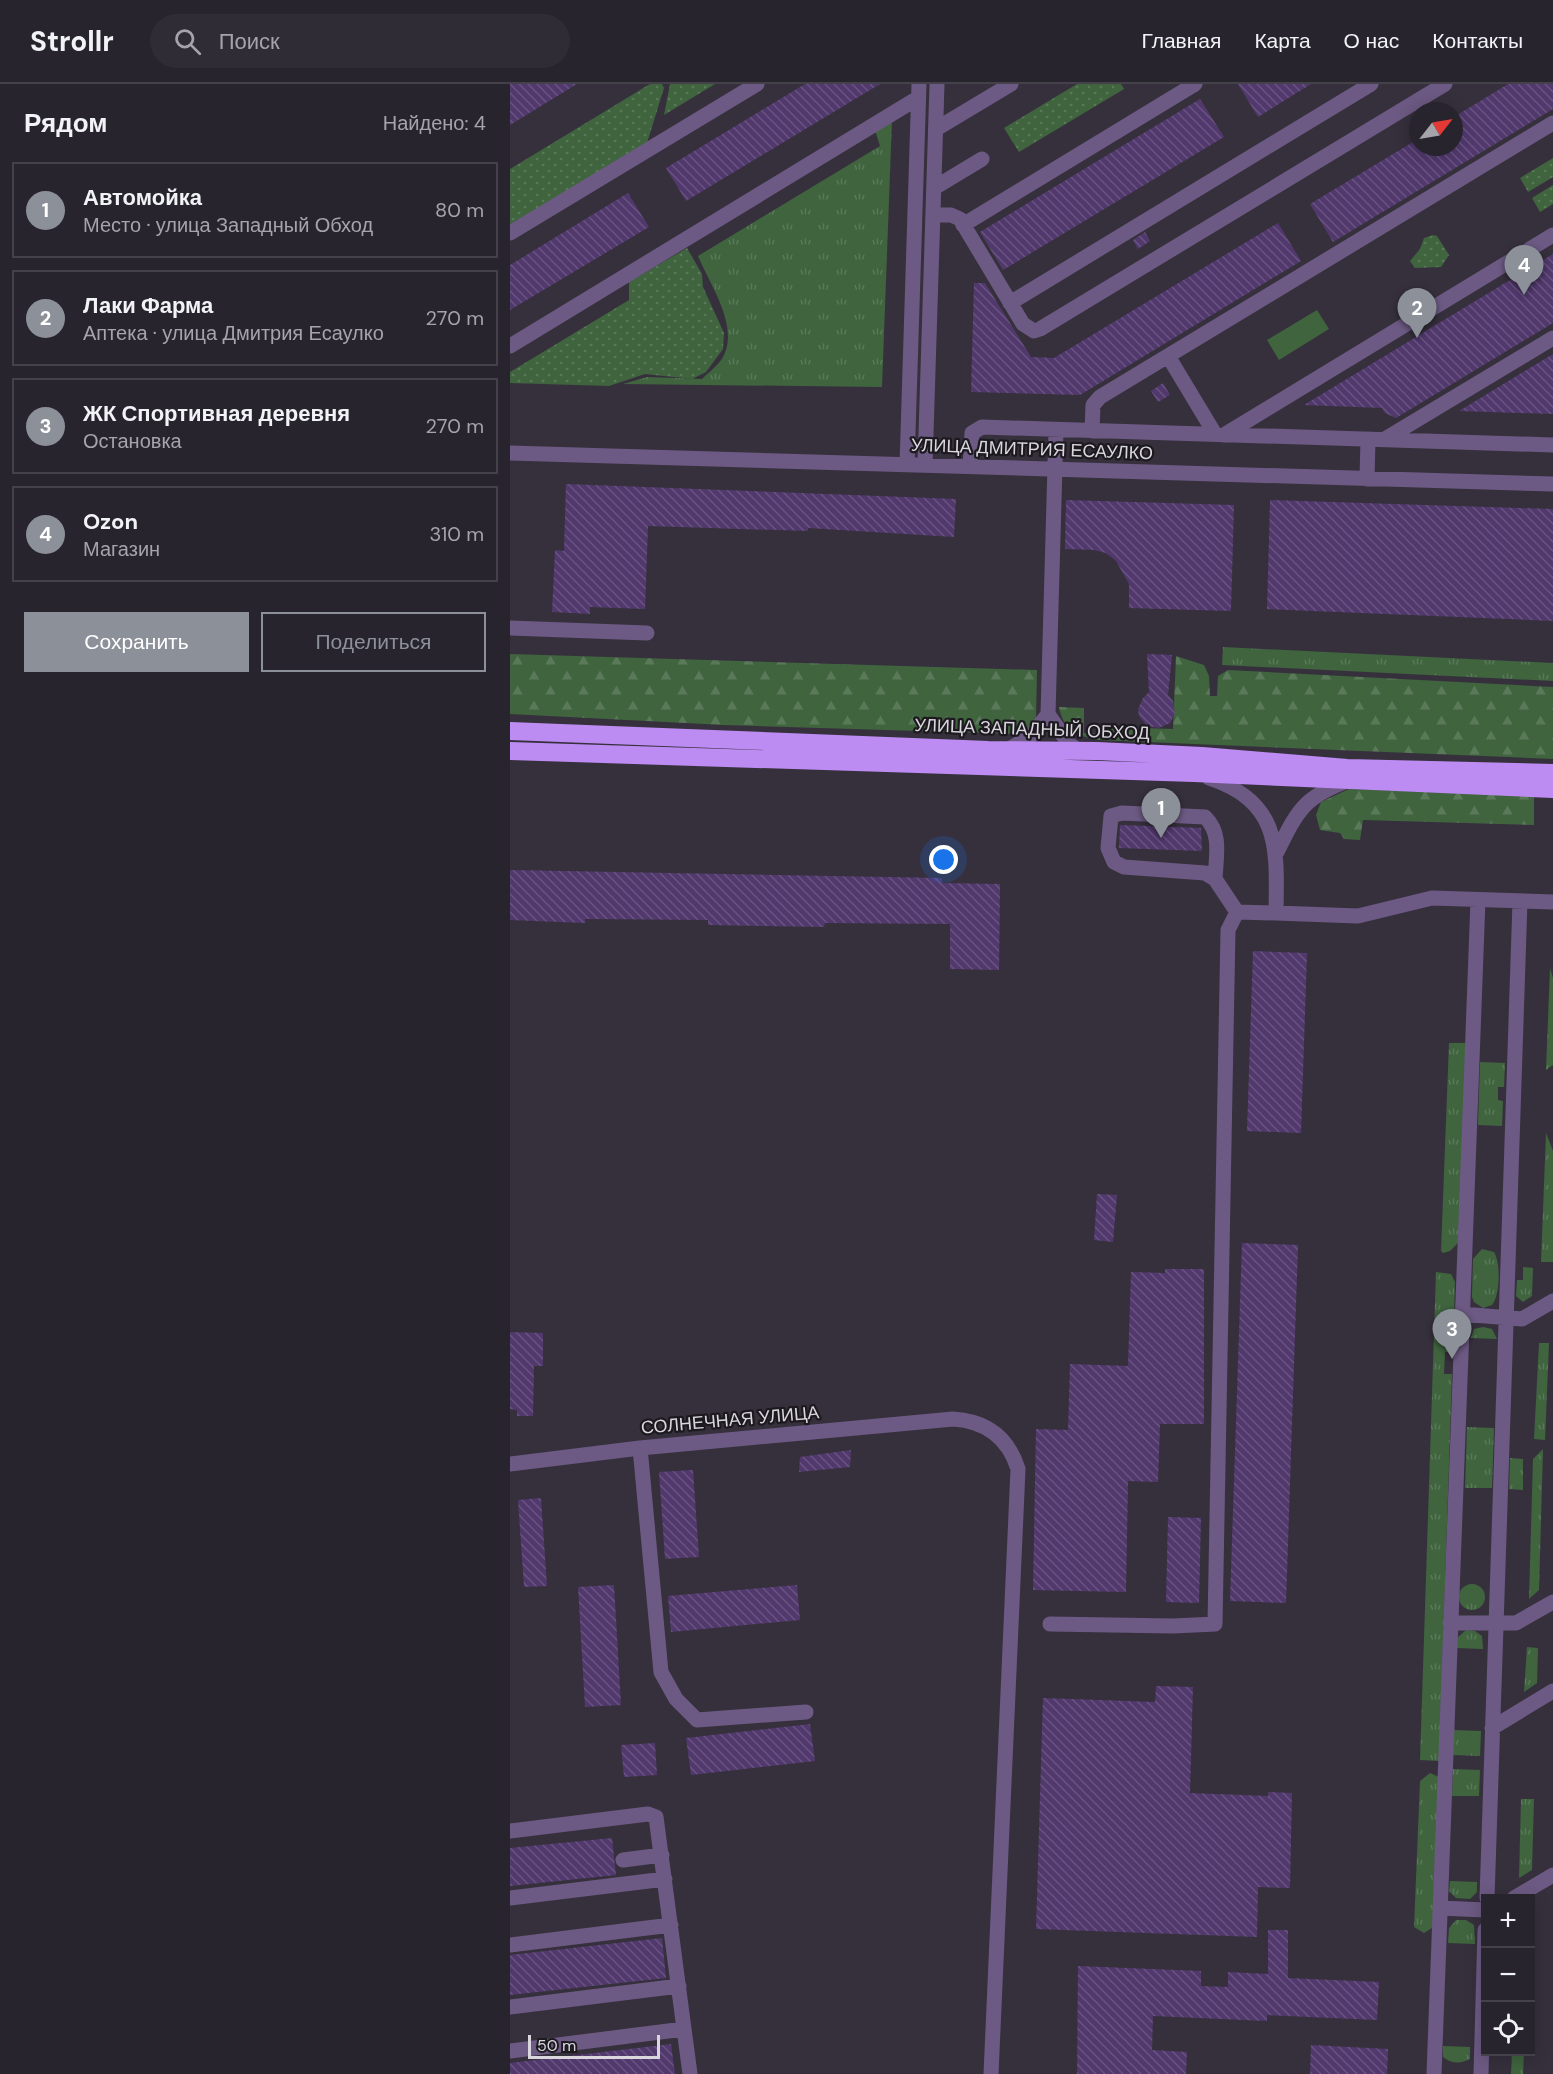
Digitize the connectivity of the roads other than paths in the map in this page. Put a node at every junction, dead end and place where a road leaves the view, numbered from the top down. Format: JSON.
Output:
{"nodes":[{"id":1,"x":757,"y":84,"type":"edge"},
{"id":2,"x":937,"y":84,"type":"edge"},
{"id":3,"x":1011,"y":84,"type":"edge"},
{"id":4,"x":1195,"y":84,"type":"edge"},
{"id":5,"x":1371,"y":84,"type":"edge"},
{"id":6,"x":1445,"y":84,"type":"edge"},
{"id":7,"x":919,"y":91,"type":"edge"},
{"id":8,"x":1553,"y":123,"type":"edge"},
{"id":9,"x":936,"y":129,"type":"junction"},
{"id":10,"x":982,"y":159,"type":"dead end"},
{"id":11,"x":934,"y":188,"type":"junction"},
{"id":12,"x":933,"y":215,"type":"junction"},
{"id":13,"x":963,"y":225,"type":"junction"},
{"id":14,"x":510,"y":233,"type":"edge"},
{"id":15,"x":1553,"y":236,"type":"edge"},
{"id":16,"x":1010,"y":303,"type":"junction"},
{"id":17,"x":1553,"y":338,"type":"edge"},
{"id":18,"x":510,"y":346,"type":"edge"},
{"id":19,"x":1168,"y":356,"type":"junction"},
{"id":20,"x":1056,"y":430,"type":"junction"},
{"id":21,"x":1092,"y":431,"type":"junction"},
{"id":22,"x":1219,"y":434,"type":"junction"},
{"id":23,"x":1368,"y":439,"type":"junction"},
{"id":24,"x":1385,"y":440,"type":"junction"},
{"id":25,"x":1553,"y":445,"type":"edge"},
{"id":26,"x":510,"y":453,"type":"edge"},
{"id":27,"x":907,"y":465,"type":"junction"},
{"id":28,"x":925,"y":465,"type":"junction"},
{"id":29,"x":970,"y":467,"type":"junction"},
{"id":30,"x":1055,"y":469,"type":"junction"},
{"id":31,"x":1367,"y":479,"type":"junction"},
{"id":32,"x":1553,"y":484,"type":"edge"},
{"id":33,"x":510,"y":628,"type":"edge"},
{"id":34,"x":647,"y":633,"type":"dead end"},
{"id":35,"x":1048,"y":714,"type":"junction"},
{"id":36,"x":510,"y":731,"type":"edge"},
{"id":37,"x":1006,"y":750,"type":"junction"},
{"id":38,"x":510,"y":751,"type":"edge"},
{"id":39,"x":1079,"y":751,"type":"junction"},
{"id":40,"x":1194,"y":773,"type":"junction"},
{"id":41,"x":1553,"y":773,"type":"edge"},
{"id":42,"x":1347,"y":781,"type":"junction"},
{"id":43,"x":1553,"y":789,"type":"edge"},
{"id":44,"x":1277,"y":852,"type":"junction"},
{"id":45,"x":1215,"y":879,"type":"junction"},
{"id":46,"x":1478,"y":900,"type":"junction"},
{"id":47,"x":1520,"y":901,"type":"junction"},
{"id":48,"x":1553,"y":902,"type":"edge"},
{"id":49,"x":1237,"y":912,"type":"junction"},
{"id":50,"x":1276,"y":913,"type":"junction"},
{"id":51,"x":1553,"y":1301,"type":"edge"},
{"id":52,"x":1462,"y":1314,"type":"junction"},
{"id":53,"x":1506,"y":1318,"type":"junction"},
{"id":54,"x":640,"y":1448,"type":"junction"},
{"id":55,"x":510,"y":1464,"type":"edge"},
{"id":56,"x":1553,"y":1602,"type":"edge"},
{"id":57,"x":1450,"y":1623,"type":"junction"},
{"id":58,"x":1050,"y":1624,"type":"dead end"},
{"id":59,"x":1496,"y":1624,"type":"junction"},
{"id":60,"x":1553,"y":1691,"type":"edge"},
{"id":61,"x":806,"y":1712,"type":"dead end"},
{"id":62,"x":1492,"y":1728,"type":"junction"},
{"id":63,"x":510,"y":1831,"type":"edge"},
{"id":64,"x":662,"y":1855,"type":"junction"},
{"id":65,"x":623,"y":1860,"type":"dead end"},
{"id":66,"x":1553,"y":1875,"type":"edge"},
{"id":67,"x":665,"y":1879,"type":"junction"},
{"id":68,"x":1486,"y":1894,"type":"edge"},
{"id":69,"x":1522,"y":1894,"type":"edge"},
{"id":70,"x":510,"y":1898,"type":"edge"},
{"id":71,"x":1440,"y":1908,"type":"junction"},
{"id":72,"x":1481,"y":1910,"type":"edge"},
{"id":73,"x":671,"y":1925,"type":"junction"},
{"id":74,"x":510,"y":1946,"type":"edge"},
{"id":75,"x":1484,"y":1948,"type":"edge"},
{"id":76,"x":678,"y":1986,"type":"junction"},
{"id":77,"x":510,"y":2007,"type":"edge"},
{"id":78,"x":684,"y":2029,"type":"junction"},
{"id":79,"x":510,"y":2051,"type":"edge"},
{"id":80,"x":690,"y":2074,"type":"edge"},
{"id":81,"x":991,"y":2074,"type":"edge"},
{"id":82,"x":1434,"y":2074,"type":"edge"},
{"id":83,"x":1481,"y":2074,"type":"edge"}],
"edges":[{"from":1,"to":14,"type":"street"},
{"from":2,"to":9,"type":"street"},
{"from":3,"to":9,"type":"street"},
{"from":4,"to":13,"type":"street"},
{"from":5,"to":16,"type":"street"},
{"from":6,"to":16,"type":"street"},
{"from":7,"to":18,"type":"street"},
{"from":7,"to":27,"type":"street"},
{"from":8,"to":19,"type":"street"},
{"from":9,"to":11,"type":"street"},
{"from":10,"to":11,"type":"street"},
{"from":11,"to":12,"type":"street"},
{"from":12,"to":13,"type":"street"},
{"from":12,"to":28,"type":"street"},
{"from":13,"to":16,"type":"street"},
{"from":15,"to":22,"type":"street"},
{"from":17,"to":24,"type":"street"},
{"from":19,"to":21,"type":"street"},
{"from":19,"to":22,"type":"street"},
{"from":20,"to":21,"type":"street"},
{"from":20,"to":29,"type":"street"},
{"from":20,"to":30,"type":"street"},
{"from":21,"to":22,"type":"street"},
{"from":22,"to":23,"type":"street"},
{"from":23,"to":24,"type":"street"},
{"from":23,"to":31,"type":"street"},
{"from":24,"to":25,"type":"street"},
{"from":26,"to":27,"type":"street","name":"УЛИЦА ДМИТРИЯ ЕСАУЛКО"},
{"from":27,"to":28,"type":"street","name":"УЛИЦА ДМИТРИЯ ЕСАУЛКО"},
{"from":28,"to":29,"type":"street","name":"УЛИЦА ДМИТРИЯ ЕСАУЛКО"},
{"from":29,"to":30,"type":"street","name":"УЛИЦА ДМИТРИЯ ЕСАУЛКО"},
{"from":30,"to":31,"type":"street","name":"УЛИЦА ДМИТРИЯ ЕСАУЛКО"},
{"from":30,"to":35,"type":"street"},
{"from":31,"to":32,"type":"street","name":"УЛИЦА ДМИТРИЯ ЕСАУЛКО"},
{"from":33,"to":34,"type":"street"},
{"from":35,"to":37,"type":"street"},
{"from":35,"to":39,"type":"street"},
{"from":36,"to":37,"type":"highway","name":"УЛИЦА ЗАПАДНЫЙ ОБХОД"},
{"from":37,"to":39,"type":"highway","name":"УЛИЦА ЗАПАДНЫЙ ОБХОД"},
{"from":38,"to":40,"type":"highway"},
{"from":39,"to":41,"type":"highway","name":"УЛИЦА ЗАПАДНЫЙ ОБХОД"},
{"from":40,"to":42,"type":"highway"},
{"from":40,"to":44,"type":"street"},
{"from":42,"to":43,"type":"highway"},
{"from":42,"to":44,"type":"street"},
{"from":44,"to":50,"type":"street"},
{"from":45,"to":45,"type":"street"},
{"from":45,"to":49,"type":"street"},
{"from":46,"to":47,"type":"street"},
{"from":46,"to":50,"type":"street"},
{"from":46,"to":52,"type":"street"},
{"from":47,"to":48,"type":"street"},
{"from":47,"to":53,"type":"street"},
{"from":49,"to":50,"type":"street"},
{"from":49,"to":58,"type":"street"},
{"from":51,"to":53,"type":"street"},
{"from":52,"to":53,"type":"street"},
{"from":52,"to":57,"type":"street"},
{"from":53,"to":59,"type":"street"},
{"from":54,"to":55,"type":"street","name":"СОЛНЕЧНАЯ УЛИЦА"},
{"from":54,"to":61,"type":"street"},
{"from":54,"to":81,"type":"street","name":"СОЛНЕЧНАЯ УЛИЦА"},
{"from":56,"to":59,"type":"street"},
{"from":57,"to":59,"type":"street"},
{"from":57,"to":71,"type":"street"},
{"from":59,"to":62,"type":"street"},
{"from":60,"to":62,"type":"street"},
{"from":62,"to":68,"type":"street"},
{"from":63,"to":64,"type":"street"},
{"from":64,"to":65,"type":"street"},
{"from":64,"to":67,"type":"street"},
{"from":66,"to":69,"type":"street"},
{"from":67,"to":70,"type":"street"},
{"from":67,"to":73,"type":"street"},
{"from":71,"to":72,"type":"street"},
{"from":71,"to":82,"type":"street"},
{"from":73,"to":74,"type":"street"},
{"from":73,"to":76,"type":"street"},
{"from":75,"to":83,"type":"street"},
{"from":76,"to":77,"type":"street"},
{"from":76,"to":78,"type":"street"},
{"from":78,"to":79,"type":"street"},
{"from":78,"to":80,"type":"street"}]}
